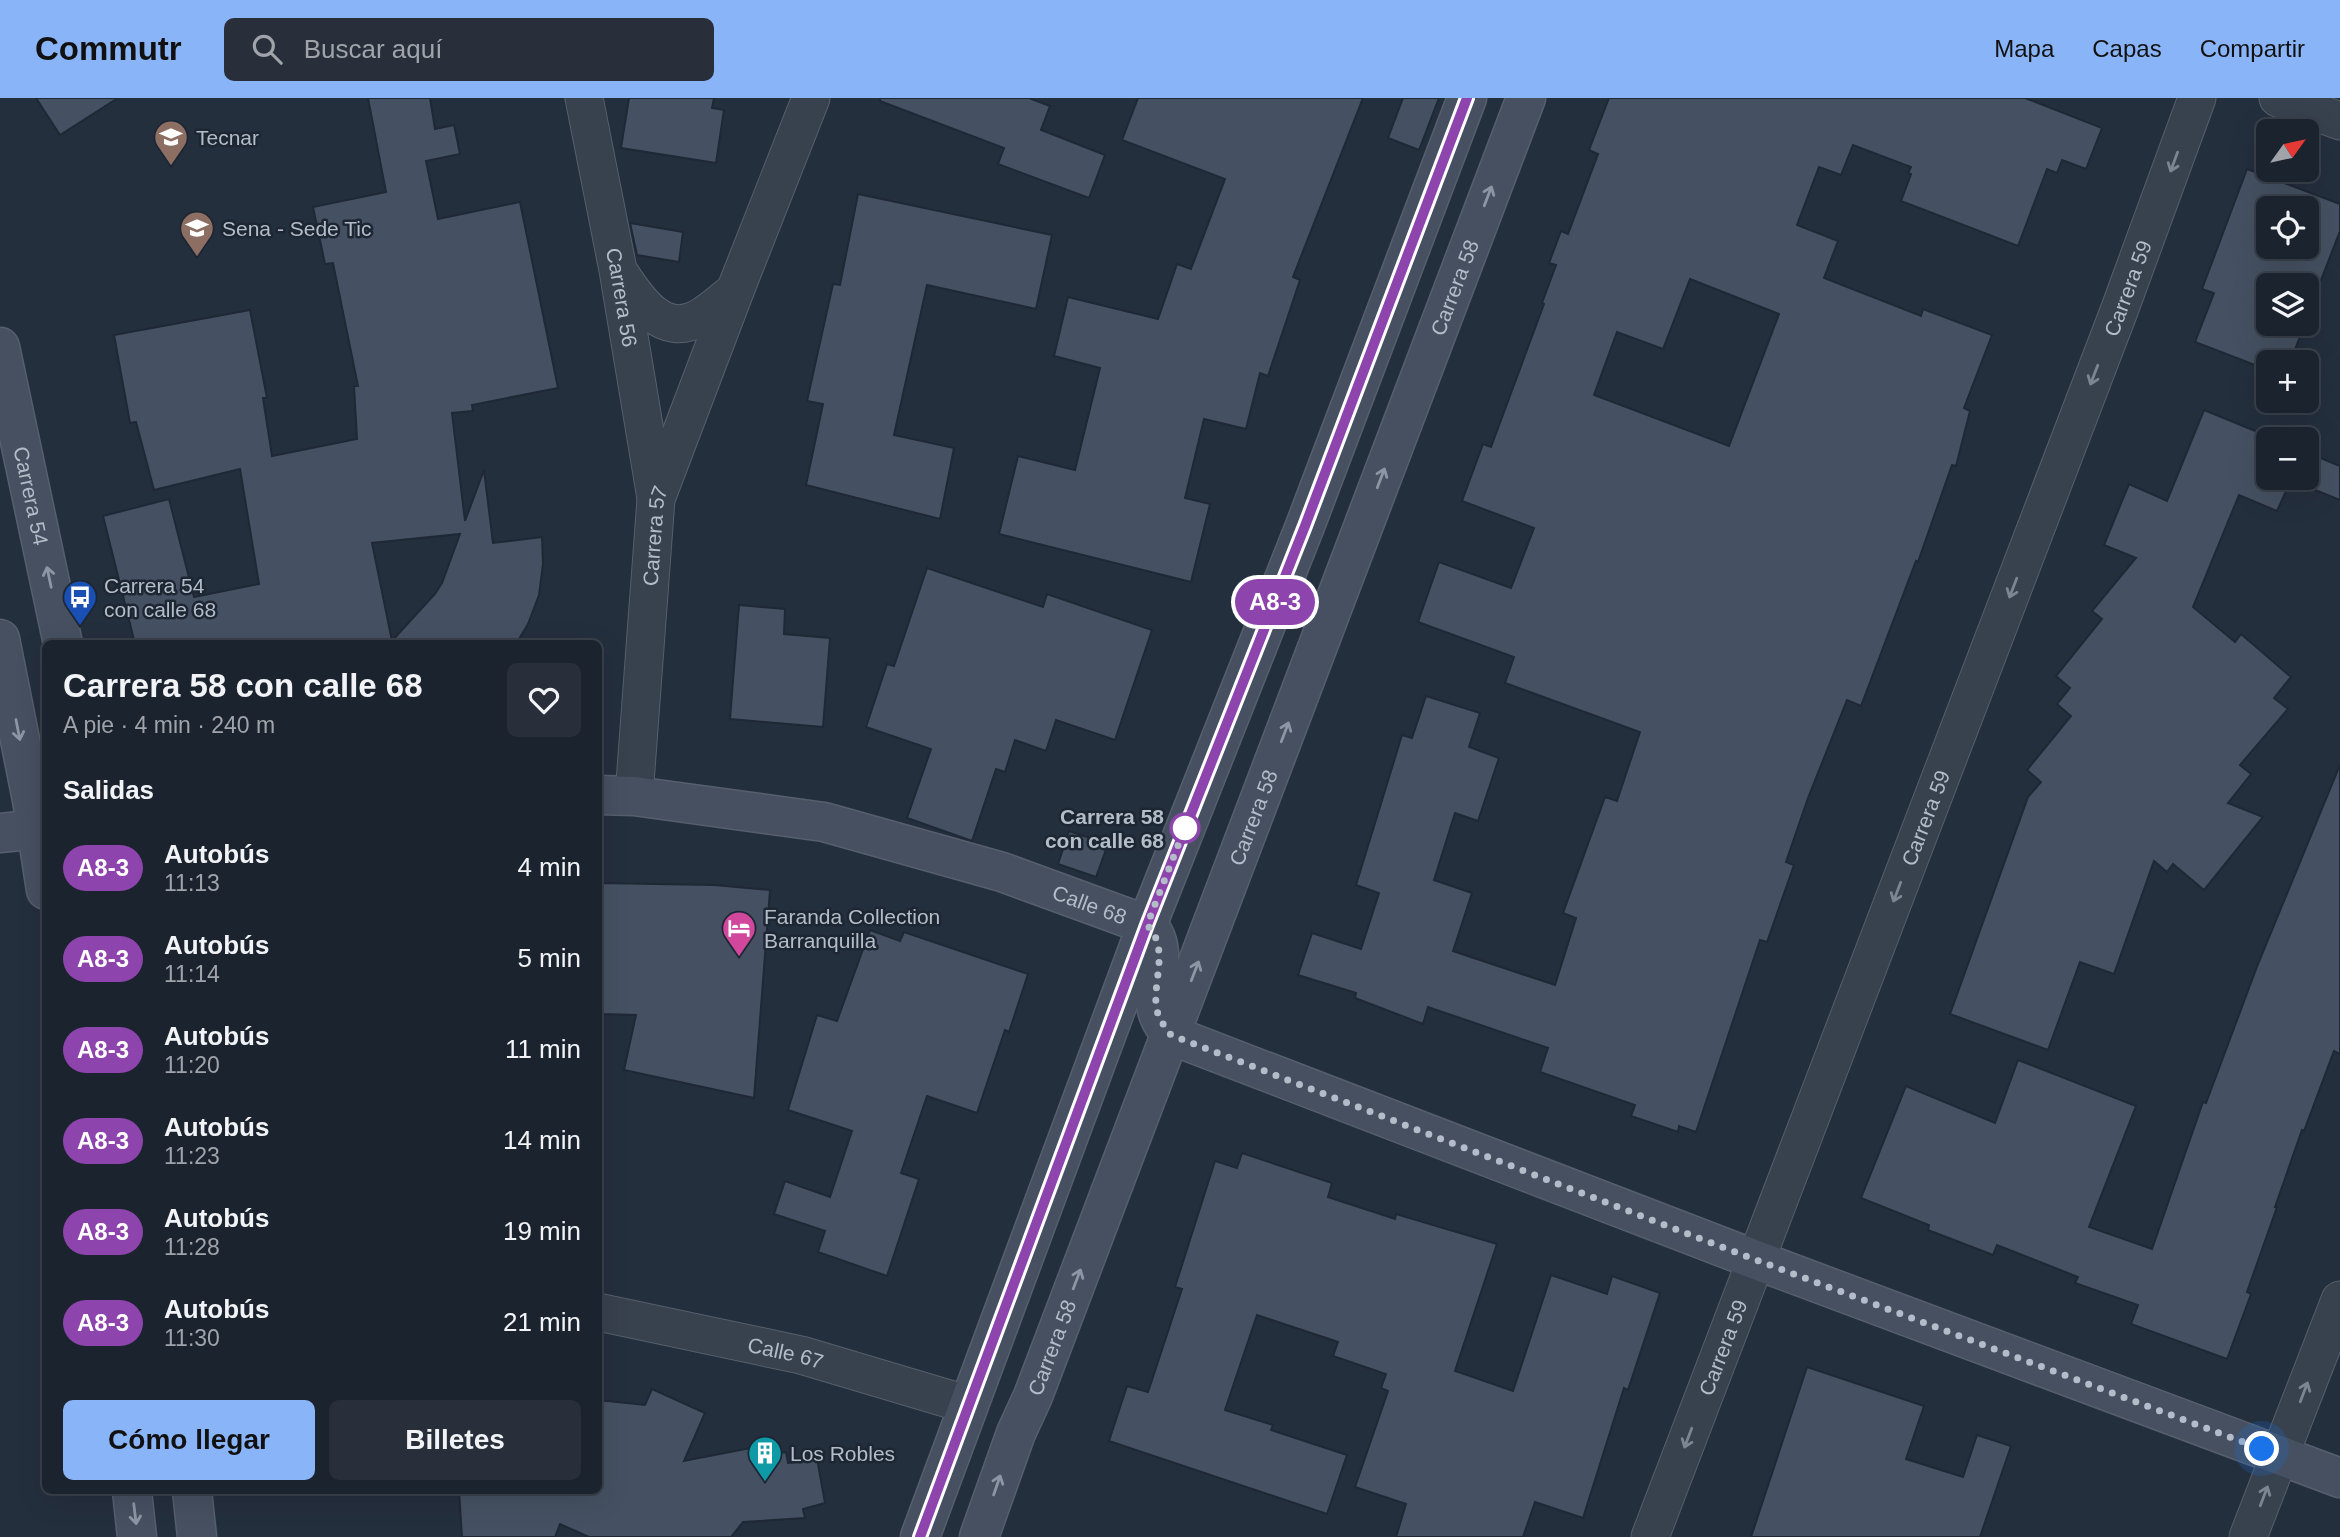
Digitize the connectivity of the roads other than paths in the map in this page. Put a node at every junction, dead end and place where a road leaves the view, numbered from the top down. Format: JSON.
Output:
{"nodes":[{"id":1,"x":584,"y":98,"type":"edge"},
{"id":2,"x":811,"y":98,"type":"edge"},
{"id":3,"x":1467,"y":98,"type":"edge"},
{"id":4,"x":1526,"y":98,"type":"edge"},
{"id":5,"x":2197,"y":98,"type":"edge"},
{"id":6,"x":2278,"y":98,"type":"edge"},
{"id":7,"x":2340,"y":121,"type":"edge"},
{"id":8,"x":618,"y":270,"type":"junction"},
{"id":9,"x":735,"y":291,"type":"junction"},
{"id":10,"x":0,"y":347,"type":"edge"},
{"id":11,"x":656,"y":499,"type":"junction"},
{"id":12,"x":0,"y":639,"type":"edge"},
{"id":13,"x":62,"y":640,"type":"edge"},
{"id":14,"x":616,"y":795,"type":"edge"},
{"id":15,"x":27,"y":830,"type":"edge"},
{"id":16,"x":42,"y":877,"type":"edge"},
{"id":17,"x":1147,"y":925,"type":"junction"},
{"id":18,"x":1171,"y":1035,"type":"junction"},
{"id":19,"x":1756,"y":1260,"type":"junction"},
{"id":20,"x":2340,"y":1300,"type":"edge"},
{"id":21,"x":602,"y":1313,"type":"edge"},
{"id":22,"x":1032,"y":1396,"type":"junction"},
{"id":23,"x":971,"y":1398,"type":"junction"},
{"id":24,"x":1016,"y":1433,"type":"junction"},
{"id":25,"x":2280,"y":1455,"type":"junction"},
{"id":26,"x":2340,"y":1478,"type":"edge"},
{"id":27,"x":132,"y":1494,"type":"edge"},
{"id":28,"x":192,"y":1494,"type":"edge"},
{"id":29,"x":137,"y":1537,"type":"edge"},
{"id":30,"x":198,"y":1537,"type":"edge"},
{"id":31,"x":920,"y":1537,"type":"edge"},
{"id":32,"x":979,"y":1537,"type":"edge"},
{"id":33,"x":1650,"y":1537,"type":"edge"},
{"id":34,"x":2248,"y":1537,"type":"edge"}],
"edges":[{"from":1,"to":8,"type":"street","name":"Carrera 56"},
{"from":2,"to":9,"type":"street","name":"Carrera 57"},
{"from":3,"to":17,"type":"street"},
{"from":18,"to":4,"type":"street","name":"Carrera 58","one_way":true},
{"from":5,"to":19,"type":"street","name":"Carrera 59","one_way":true},
{"from":6,"to":7,"type":"street"},
{"from":8,"to":9,"type":"street"},
{"from":8,"to":11,"type":"street","name":"Carrera 56"},
{"from":9,"to":11,"type":"street","name":"Carrera 57"},
{"from":13,"to":10,"type":"street","name":"Carrera 54","one_way":true},
{"from":11,"to":14,"type":"street","name":"Carrera 57"},
{"from":12,"to":15,"type":"street","one_way":true},
{"from":14,"to":17,"type":"street","name":"Calle 68"},
{"from":15,"to":16,"type":"street"},
{"from":17,"to":18,"type":"street","name":"Calle 68"},
{"from":17,"to":23,"type":"street"},
{"from":18,"to":19,"type":"street"},
{"from":22,"to":18,"type":"street","name":"Carrera 58","one_way":true},
{"from":19,"to":25,"type":"street"},
{"from":19,"to":33,"type":"street","name":"Carrera 59","one_way":true},
{"from":25,"to":20,"type":"street","one_way":true},
{"from":21,"to":23,"type":"street","name":"Calle 67"},
{"from":22,"to":23,"type":"street"},
{"from":22,"to":24,"type":"street","name":"Carrera 58"},
{"from":23,"to":24,"type":"street"},
{"from":23,"to":31,"type":"street"},
{"from":32,"to":24,"type":"street","name":"Carrera 58","one_way":true},
{"from":25,"to":26,"type":"street"},
{"from":34,"to":25,"type":"street","one_way":true},
{"from":27,"to":29,"type":"street","one_way":true},
{"from":28,"to":30,"type":"street"}]}
